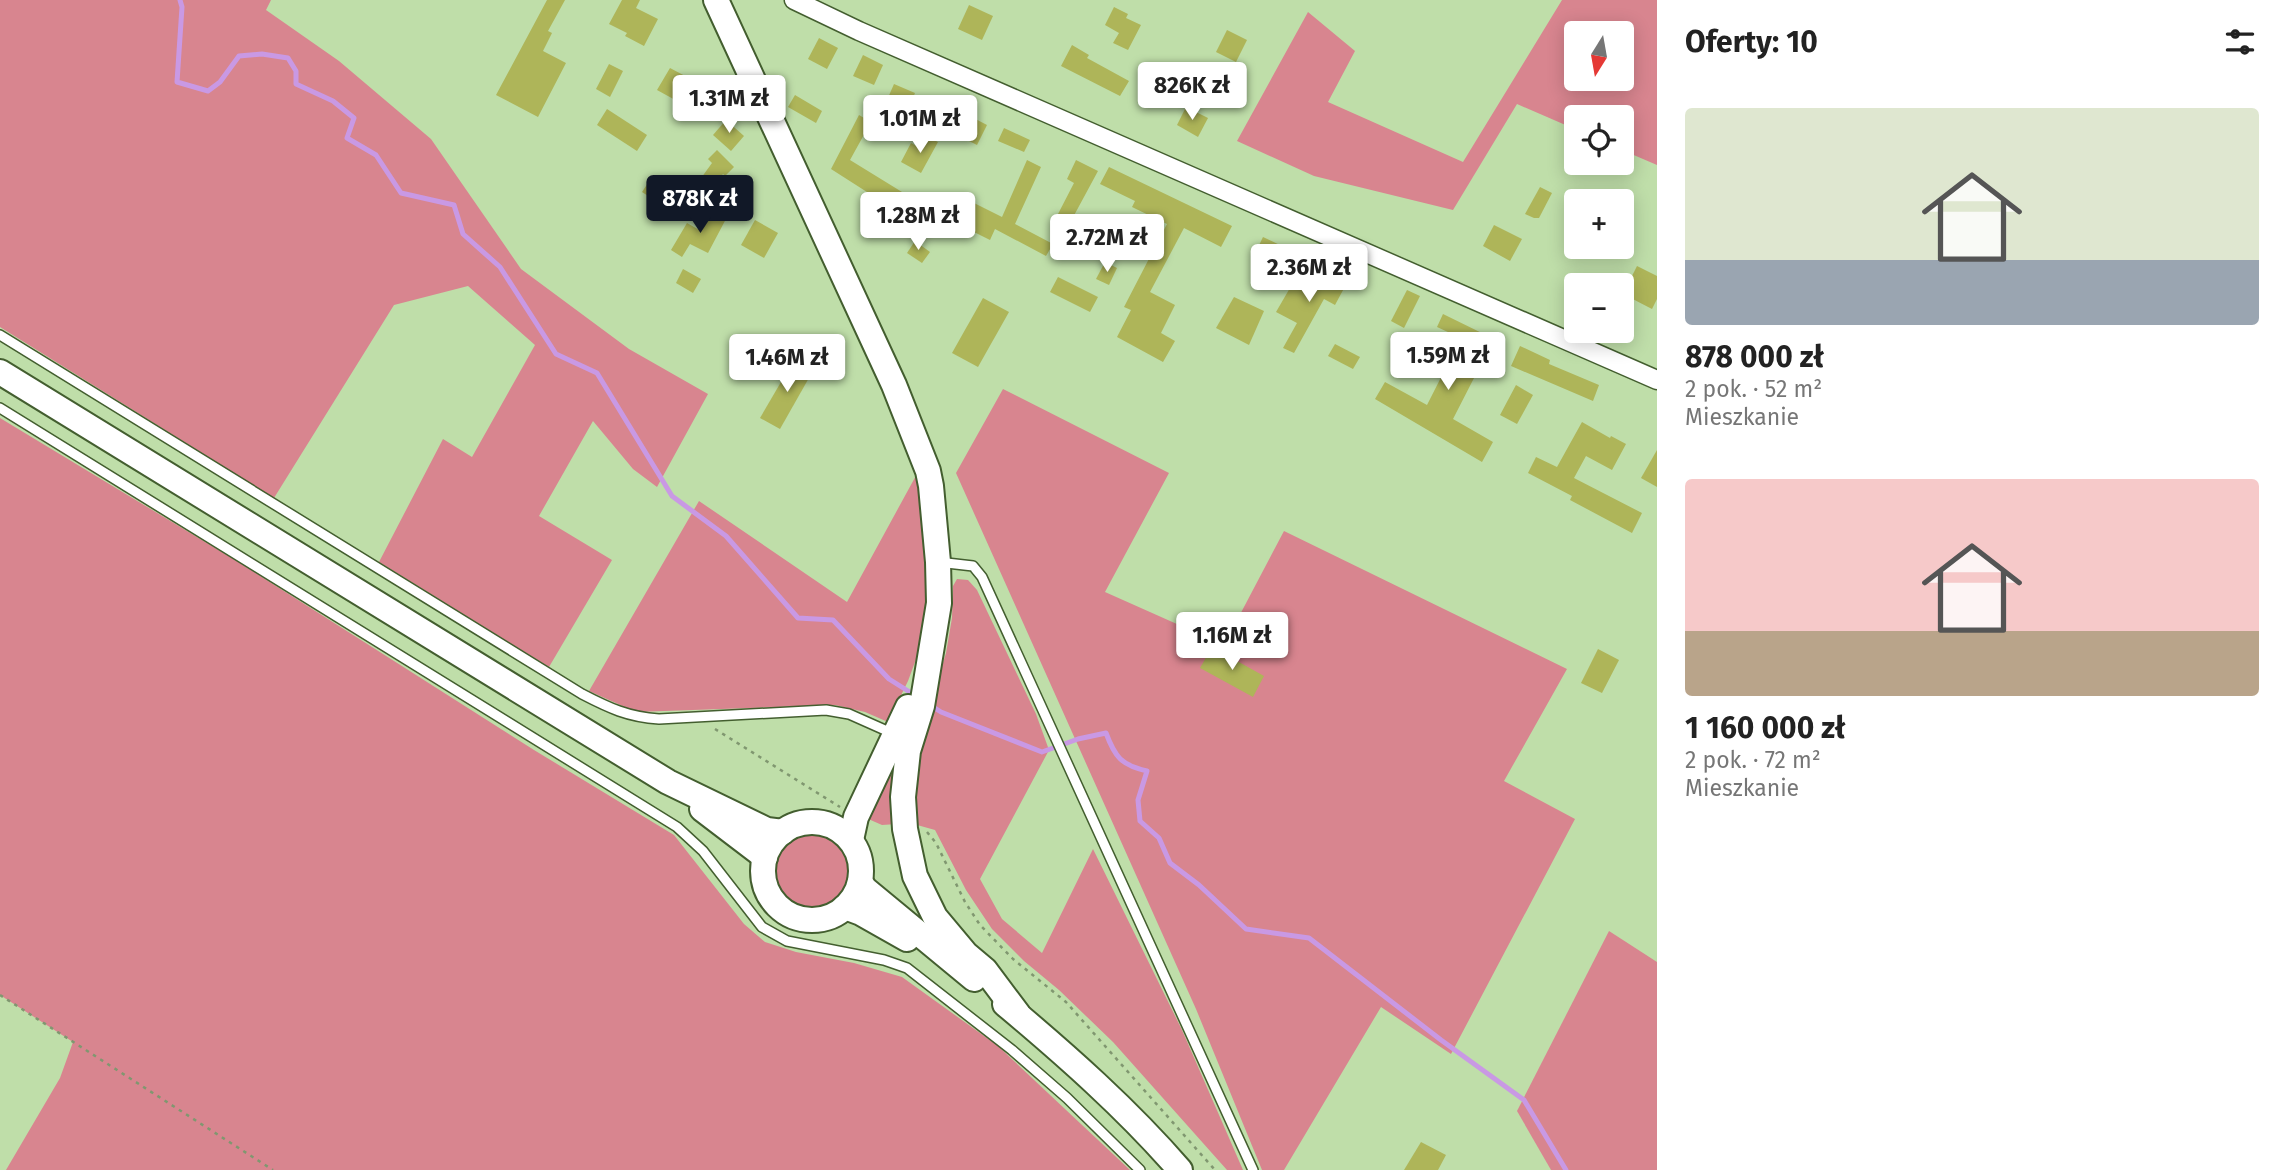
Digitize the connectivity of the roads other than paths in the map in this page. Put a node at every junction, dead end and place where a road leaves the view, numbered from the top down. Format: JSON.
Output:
{"nodes":[{"id":1,"x":716,"y":0,"type":"edge"},
{"id":2,"x":794,"y":0,"type":"edge"},
{"id":3,"x":0,"y":335,"type":"edge"},
{"id":4,"x":0,"y":372,"type":"edge"},
{"id":5,"x":1657,"y":380,"type":"edge"},
{"id":6,"x":0,"y":408,"type":"edge"},
{"id":7,"x":938,"y":562,"type":"junction"},
{"id":8,"x":918,"y":698,"type":"junction"},
{"id":9,"x":895,"y":734,"type":"junction"},
{"id":10,"x":882,"y":759,"type":"junction"},
{"id":11,"x":668,"y":782,"type":"junction"},
{"id":12,"x":832,"y":815,"type":"junction"},
{"id":13,"x":783,"y":832,"type":"junction"},
{"id":14,"x":851,"y":841,"type":"junction"},
{"id":15,"x":765,"y":858,"type":"junction"},
{"id":16,"x":860,"y":882,"type":"junction"},
{"id":17,"x":845,"y":907,"type":"junction"},
{"id":18,"x":957,"y":966,"type":"junction"},
{"id":19,"x":1018,"y":1014,"type":"junction"},
{"id":20,"x":1140,"y":1170,"type":"edge"},
{"id":21,"x":1180,"y":1170,"type":"edge"},
{"id":22,"x":1253,"y":1170,"type":"edge"}],
"edges":[{"from":1,"to":7,"type":"main road"},
{"from":2,"to":5,"type":"street"},
{"from":3,"to":9,"type":"lane"},
{"from":4,"to":11,"type":"main road"},
{"from":6,"to":20,"type":"lane"},
{"from":7,"to":8,"type":"main road"},
{"from":7,"to":22,"type":"lane"},
{"from":8,"to":9,"type":"main road"},
{"from":8,"to":19,"type":"main road"},
{"from":9,"to":10,"type":"main road"},
{"from":10,"to":12,"type":"main road"},
{"from":10,"to":14,"type":"main road"},
{"from":11,"to":13,"type":"main road"},
{"from":11,"to":15,"type":"main road"},
{"from":12,"to":13,"type":"main road"},
{"from":12,"to":14,"type":"main road"},
{"from":13,"to":15,"type":"main road"},
{"from":14,"to":16,"type":"main road"},
{"from":15,"to":17,"type":"main road"},
{"from":16,"to":17,"type":"main road"},
{"from":16,"to":18,"type":"main road"},
{"from":17,"to":18,"type":"main road"},
{"from":18,"to":19,"type":"main road"},
{"from":19,"to":21,"type":"main road"}]}
